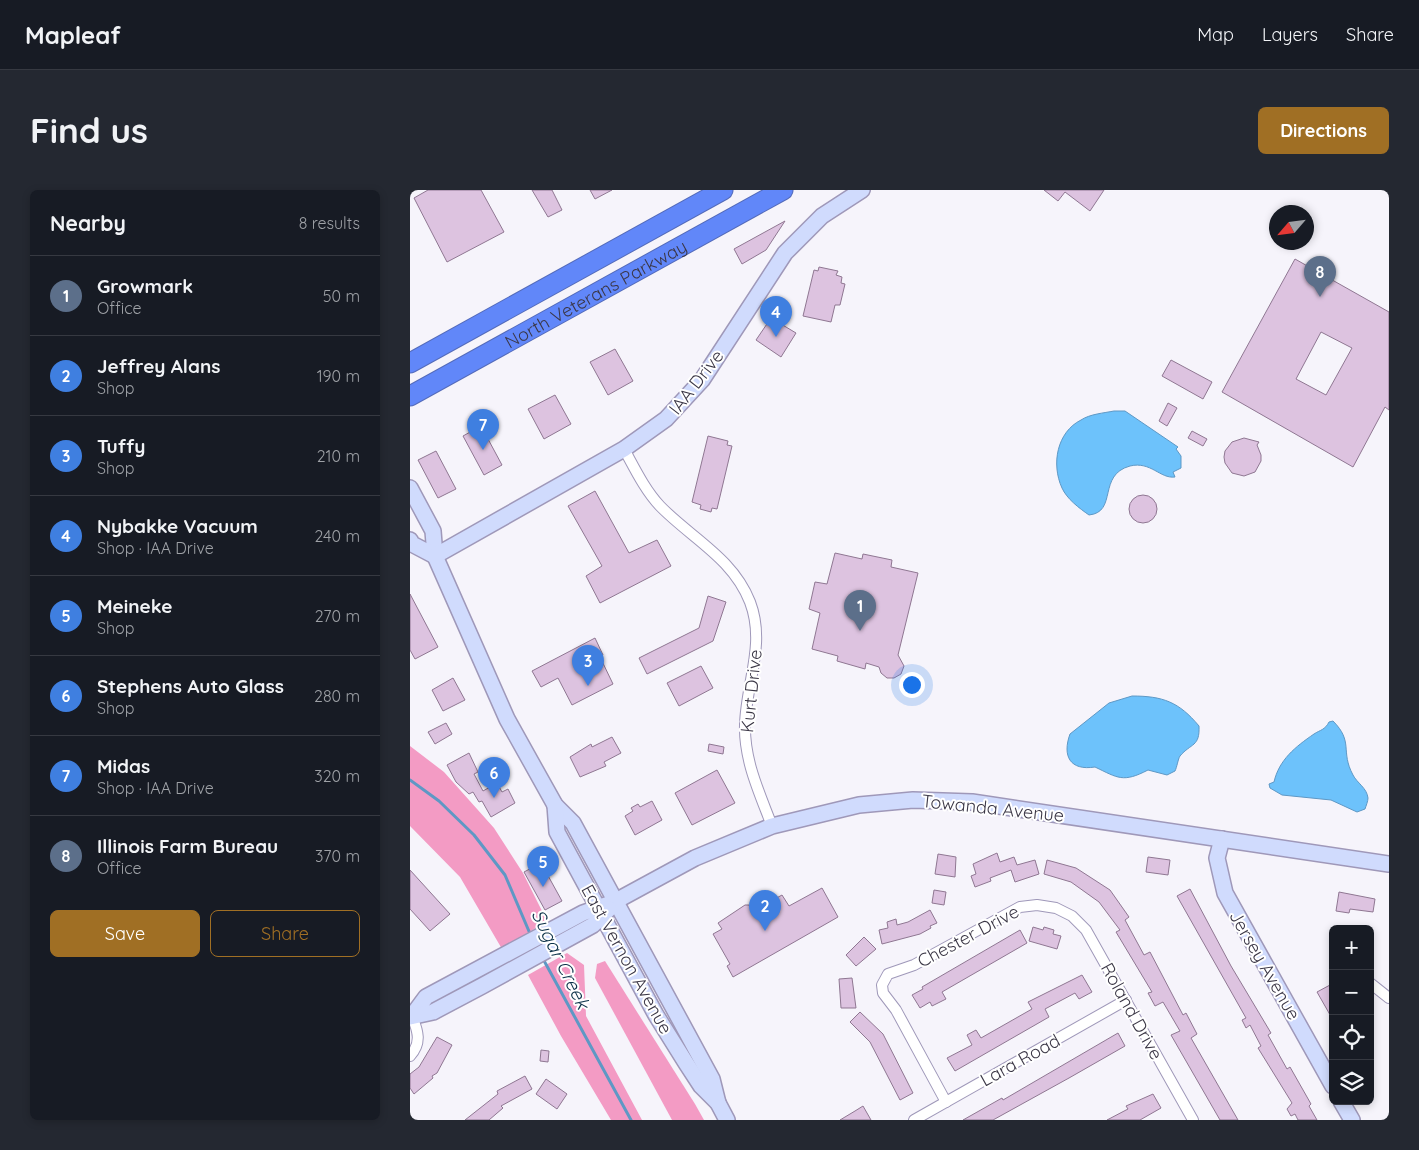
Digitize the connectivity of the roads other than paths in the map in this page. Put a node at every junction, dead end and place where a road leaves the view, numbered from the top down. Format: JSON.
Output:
{"nodes":[{"id":1,"x":722,"y":190,"type":"edge"},
{"id":2,"x":783,"y":190,"type":"edge"},
{"id":3,"x":862,"y":190,"type":"edge"},
{"id":4,"x":410,"y":363,"type":"edge"},
{"id":5,"x":410,"y":396,"type":"edge"},
{"id":6,"x":624,"y":449,"type":"junction"},
{"id":7,"x":410,"y":488,"type":"edge"},
{"id":8,"x":410,"y":540,"type":"edge"},
{"id":9,"x":435,"y":556,"type":"junction"},
{"id":10,"x":554,"y":805,"type":"junction"},
{"id":11,"x":772,"y":826,"type":"junction"},
{"id":12,"x":1222,"y":839,"type":"junction"},
{"id":13,"x":1389,"y":864,"type":"edge"},
{"id":14,"x":614,"y":902,"type":"junction"},
{"id":15,"x":1062,"y":910,"type":"joint"},
{"id":16,"x":601,"y":912,"type":"junction"},
{"id":17,"x":1374,"y":986,"type":"edge"},
{"id":18,"x":1389,"y":998,"type":"edge"},
{"id":19,"x":1126,"y":1000,"type":"junction"},
{"id":20,"x":411,"y":1016,"type":"edge"},
{"id":21,"x":410,"y":1056,"type":"edge"},
{"id":22,"x":1329,"y":1079,"type":"edge"},
{"id":23,"x":946,"y":1102,"type":"junction"},
{"id":24,"x":718,"y":1103,"type":"junction"},
{"id":25,"x":1343,"y":1105,"type":"edge"},
{"id":26,"x":728,"y":1120,"type":"edge"},
{"id":27,"x":914,"y":1120,"type":"edge"},
{"id":28,"x":1191,"y":1120,"type":"edge"},
{"id":29,"x":1352,"y":1120,"type":"edge"}],
"edges":[{"from":1,"to":4,"type":"highway","name":"North Veterans Parkway"},
{"from":2,"to":5,"type":"highway","name":"North Veterans Parkway"},
{"from":3,"to":6,"type":"main road","name":"IAA Drive"},
{"from":6,"to":9,"type":"main road","name":"IAA Drive"},
{"from":6,"to":11,"type":"street","name":"Kurt Drive"},
{"from":7,"to":9,"type":"main road","name":"East Vernon Avenue"},
{"from":8,"to":9,"type":"main road"},
{"from":9,"to":10,"type":"main road","name":"East Vernon Avenue"},
{"from":10,"to":14,"type":"main road","name":"East Vernon Avenue"},
{"from":10,"to":16,"type":"main road","name":"East Vernon Avenue"},
{"from":11,"to":12,"type":"main road","name":"Towanda Avenue"},
{"from":11,"to":14,"type":"main road","name":"Towanda Avenue"},
{"from":12,"to":13,"type":"main road","name":"Towanda Avenue"},
{"from":12,"to":22,"type":"main road","name":"Jersey Avenue"},
{"from":14,"to":16,"type":"main road"},
{"from":14,"to":24,"type":"main road","name":"East Vernon Avenue"},
{"from":15,"to":19,"type":"street","name":"Roland Drive"},
{"from":15,"to":23,"type":"street","name":"Chester Drive"},
{"from":16,"to":20,"type":"main road"},
{"from":16,"to":20,"type":"main road"},
{"from":16,"to":24,"type":"main road","name":"East Vernon Avenue"},
{"from":17,"to":18,"type":"street"},
{"from":19,"to":23,"type":"street","name":"Lara Road"},
{"from":19,"to":28,"type":"street","name":"Roland Drive"},
{"from":20,"to":21,"type":"street"},
{"from":23,"to":27,"type":"street","name":"Lara Road"},
{"from":24,"to":26,"type":"main road","name":"East Vernon Avenue"},
{"from":25,"to":29,"type":"main road"}]}
